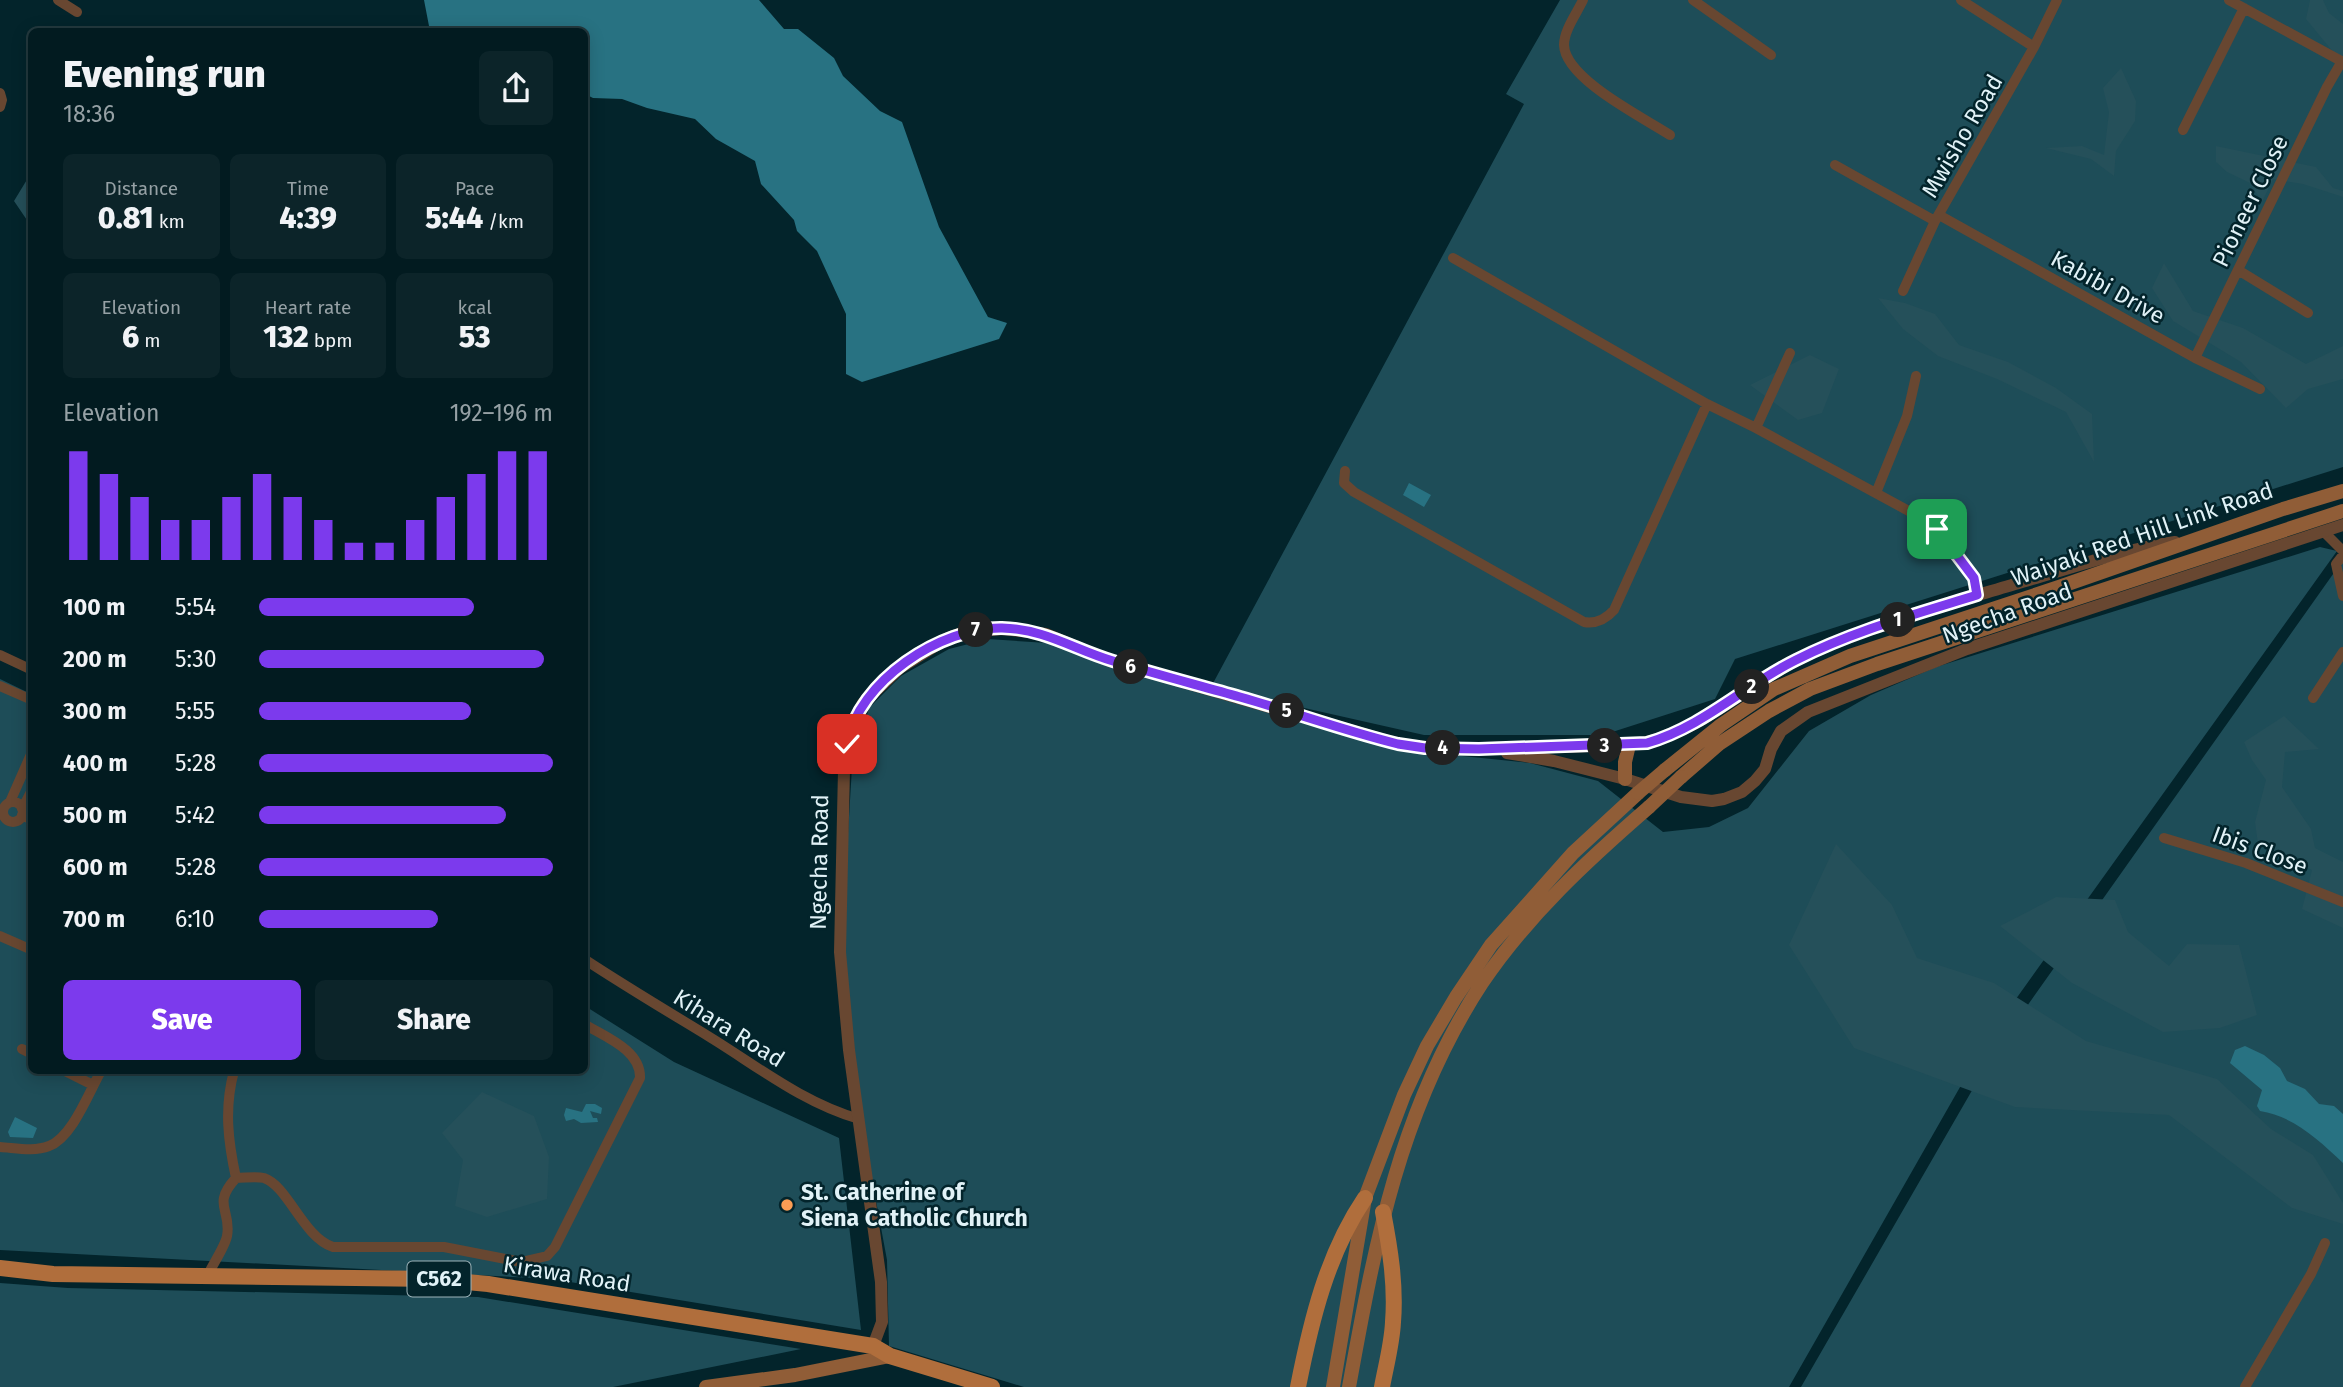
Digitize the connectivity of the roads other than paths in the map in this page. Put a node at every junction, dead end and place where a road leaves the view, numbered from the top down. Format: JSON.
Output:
{"nodes":[{"id":1,"x":58,"y":0,"type":"edge"},
{"id":2,"x":1583,"y":0,"type":"edge"},
{"id":3,"x":1693,"y":0,"type":"edge"},
{"id":4,"x":1961,"y":0,"type":"edge"},
{"id":5,"x":2057,"y":0,"type":"edge"},
{"id":6,"x":2229,"y":0,"type":"edge"},
{"id":7,"x":2244,"y":8,"type":"junction"},
{"id":8,"x":77,"y":12,"type":"dead end"},
{"id":9,"x":2035,"y":47,"type":"junction"},
{"id":10,"x":1771,"y":55,"type":"dead end"},
{"id":11,"x":2343,"y":61,"type":"edge"},
{"id":12,"x":0,"y":93,"type":"edge"},
{"id":13,"x":0,"y":107,"type":"edge"},
{"id":14,"x":2183,"y":130,"type":"dead end"},
{"id":15,"x":1670,"y":135,"type":"dead end"},
{"id":16,"x":1835,"y":165,"type":"dead end"},
{"id":17,"x":1937,"y":218,"type":"junction"},
{"id":18,"x":1452,"y":258,"type":"dead end"},
{"id":19,"x":2238,"y":270,"type":"junction"},
{"id":20,"x":1903,"y":292,"type":"dead end"},
{"id":21,"x":2308,"y":313,"type":"dead end"},
{"id":22,"x":1790,"y":353,"type":"dead end"},
{"id":23,"x":2195,"y":358,"type":"junction"},
{"id":24,"x":1916,"y":376,"type":"dead end"},
{"id":25,"x":2260,"y":389,"type":"dead end"},
{"id":26,"x":1707,"y":404,"type":"junction"},
{"id":27,"x":1756,"y":428,"type":"junction"},
{"id":28,"x":1345,"y":471,"type":"dead end"},
{"id":29,"x":2343,"y":491,"type":"edge"},
{"id":30,"x":1876,"y":493,"type":"junction"},
{"id":31,"x":2343,"y":511,"type":"edge"},
{"id":32,"x":2343,"y":525,"type":"edge"},
{"id":33,"x":2323,"y":531,"type":"junction"},
{"id":34,"x":2199,"y":539,"type":"junction"},
{"id":35,"x":2343,"y":553,"type":"edge"},
{"id":36,"x":2168,"y":575,"type":"junction"},
{"id":37,"x":1977,"y":595,"type":"junction"},
{"id":38,"x":2343,"y":596,"type":"edge"},
{"id":39,"x":2343,"y":652,"type":"edge"},
{"id":40,"x":0,"y":655,"type":"edge"},
{"id":41,"x":28,"y":668,"type":"edge"},
{"id":42,"x":0,"y":686,"type":"edge"},
{"id":43,"x":28,"y":698,"type":"edge"},
{"id":44,"x":2314,"y":698,"type":"dead end"},
{"id":45,"x":1629,"y":745,"type":"junction"},
{"id":46,"x":1479,"y":749,"type":"junction"},
{"id":47,"x":28,"y":761,"type":"edge"},
{"id":48,"x":1625,"y":779,"type":"junction"},
{"id":49,"x":9,"y":802,"type":"junction"},
{"id":50,"x":1,"y":813,"type":"edge"},
{"id":51,"x":25,"y":815,"type":"edge"},
{"id":52,"x":2164,"y":838,"type":"dead end"},
{"id":53,"x":2343,"y":902,"type":"edge"},
{"id":54,"x":0,"y":936,"type":"edge"},
{"id":55,"x":28,"y":948,"type":"edge"},
{"id":56,"x":588,"y":962,"type":"edge"},
{"id":57,"x":588,"y":1027,"type":"edge"},
{"id":58,"x":71,"y":1074,"type":"edge"},
{"id":59,"x":99,"y":1074,"type":"edge"},
{"id":60,"x":233,"y":1074,"type":"edge"},
{"id":61,"x":93,"y":1086,"type":"junction"},
{"id":62,"x":859,"y":1119,"type":"junction"},
{"id":63,"x":0,"y":1147,"type":"edge"},
{"id":64,"x":236,"y":1178,"type":"junction"},
{"id":65,"x":1364,"y":1198,"type":"junction"},
{"id":66,"x":1383,"y":1212,"type":"junction"},
{"id":67,"x":2325,"y":1243,"type":"dead end"},
{"id":68,"x":0,"y":1268,"type":"edge"},
{"id":69,"x":207,"y":1277,"type":"junction"},
{"id":70,"x":873,"y":1346,"type":"junction"},
{"id":71,"x":890,"y":1356,"type":"junction"},
{"id":72,"x":706,"y":1387,"type":"edge"},
{"id":73,"x":992,"y":1387,"type":"edge"},
{"id":74,"x":1298,"y":1387,"type":"edge"},
{"id":75,"x":1333,"y":1387,"type":"edge"},
{"id":76,"x":1349,"y":1387,"type":"edge"},
{"id":77,"x":1382,"y":1387,"type":"edge"},
{"id":78,"x":2245,"y":1387,"type":"edge"}],
"edges":[{"from":1,"to":8,"type":"street"},
{"from":2,"to":15,"type":"street"},
{"from":3,"to":10,"type":"street"},
{"from":4,"to":9,"type":"street"},
{"from":5,"to":9,"type":"street","name":"Mwisho Road"},
{"from":6,"to":7,"type":"street"},
{"from":7,"to":11,"type":"street"},
{"from":7,"to":14,"type":"street"},
{"from":9,"to":17,"type":"street","name":"Mwisho Road"},
{"from":11,"to":19,"type":"street","name":"Pioneer Close"},
{"from":12,"to":13,"type":"street"},
{"from":16,"to":17,"type":"street","name":"Kabibi Drive"},
{"from":17,"to":20,"type":"street","name":"Mwisho Road"},
{"from":17,"to":23,"type":"street","name":"Kabibi Drive"},
{"from":18,"to":26,"type":"street"},
{"from":19,"to":21,"type":"street"},
{"from":19,"to":23,"type":"street","name":"Pioneer Close"},
{"from":22,"to":27,"type":"street"},
{"from":23,"to":25,"type":"street","name":"Kabibi Drive"},
{"from":24,"to":30,"type":"street"},
{"from":26,"to":27,"type":"street"},
{"from":26,"to":28,"type":"street"},
{"from":27,"to":30,"type":"street"},
{"from":29,"to":34,"type":"main road","name":"Waiyaki Red Hill Link Road"},
{"from":30,"to":37,"type":"street"},
{"from":31,"to":36,"type":"main road","name":"Waiyaki Red Hill Link Road"},
{"from":32,"to":33,"type":"street","name":"Ngecha Road"},
{"from":33,"to":35,"type":"street"},
{"from":33,"to":36,"type":"street","name":"Ngecha Road"},
{"from":34,"to":37,"type":"street","name":"Ngecha Road"},
{"from":34,"to":65,"type":"main road","name":"Waiyaki Red Hill Link Road","bridge":true},
{"from":35,"to":38,"type":"street"},
{"from":36,"to":48,"type":"street","name":"Ngecha Road"},
{"from":36,"to":66,"type":"main road","name":"Waiyaki Red Hill Link Road","bridge":true},
{"from":37,"to":45,"type":"street","name":"Ngecha Road"},
{"from":39,"to":44,"type":"street"},
{"from":40,"to":41,"type":"street"},
{"from":42,"to":43,"type":"street"},
{"from":45,"to":46,"type":"street","name":"Ngecha Road"},
{"from":45,"to":48,"type":"main road"},
{"from":46,"to":48,"type":"street","name":"Ngecha Road"},
{"from":46,"to":62,"type":"street","name":"Ngecha Road"},
{"from":47,"to":49,"type":"street"},
{"from":49,"to":50,"type":"street"},
{"from":49,"to":51,"type":"street"},
{"from":50,"to":51,"type":"street"},
{"from":52,"to":53,"type":"street","name":"Ibis Close"},
{"from":54,"to":55,"type":"street"},
{"from":56,"to":62,"type":"street","name":"Kihara Road"},
{"from":57,"to":64,"type":"street"},
{"from":58,"to":61,"type":"street"},
{"from":59,"to":61,"type":"street"},
{"from":60,"to":64,"type":"street"},
{"from":61,"to":63,"type":"street"},
{"from":62,"to":70,"type":"street","name":"Ngecha Road"},
{"from":64,"to":69,"type":"street"},
{"from":65,"to":74,"type":"main road"},
{"from":65,"to":75,"type":"main road"},
{"from":66,"to":76,"type":"main road"},
{"from":66,"to":77,"type":"main road"},
{"from":67,"to":78,"type":"street"},
{"from":68,"to":69,"type":"main road","name":"Kirawa Road","number":"C562"},
{"from":69,"to":70,"type":"main road","name":"Kirawa Road","number":"C562"},
{"from":70,"to":71,"type":"main road"},
{"from":71,"to":72,"type":"main road"},
{"from":71,"to":73,"type":"main road"}]}
